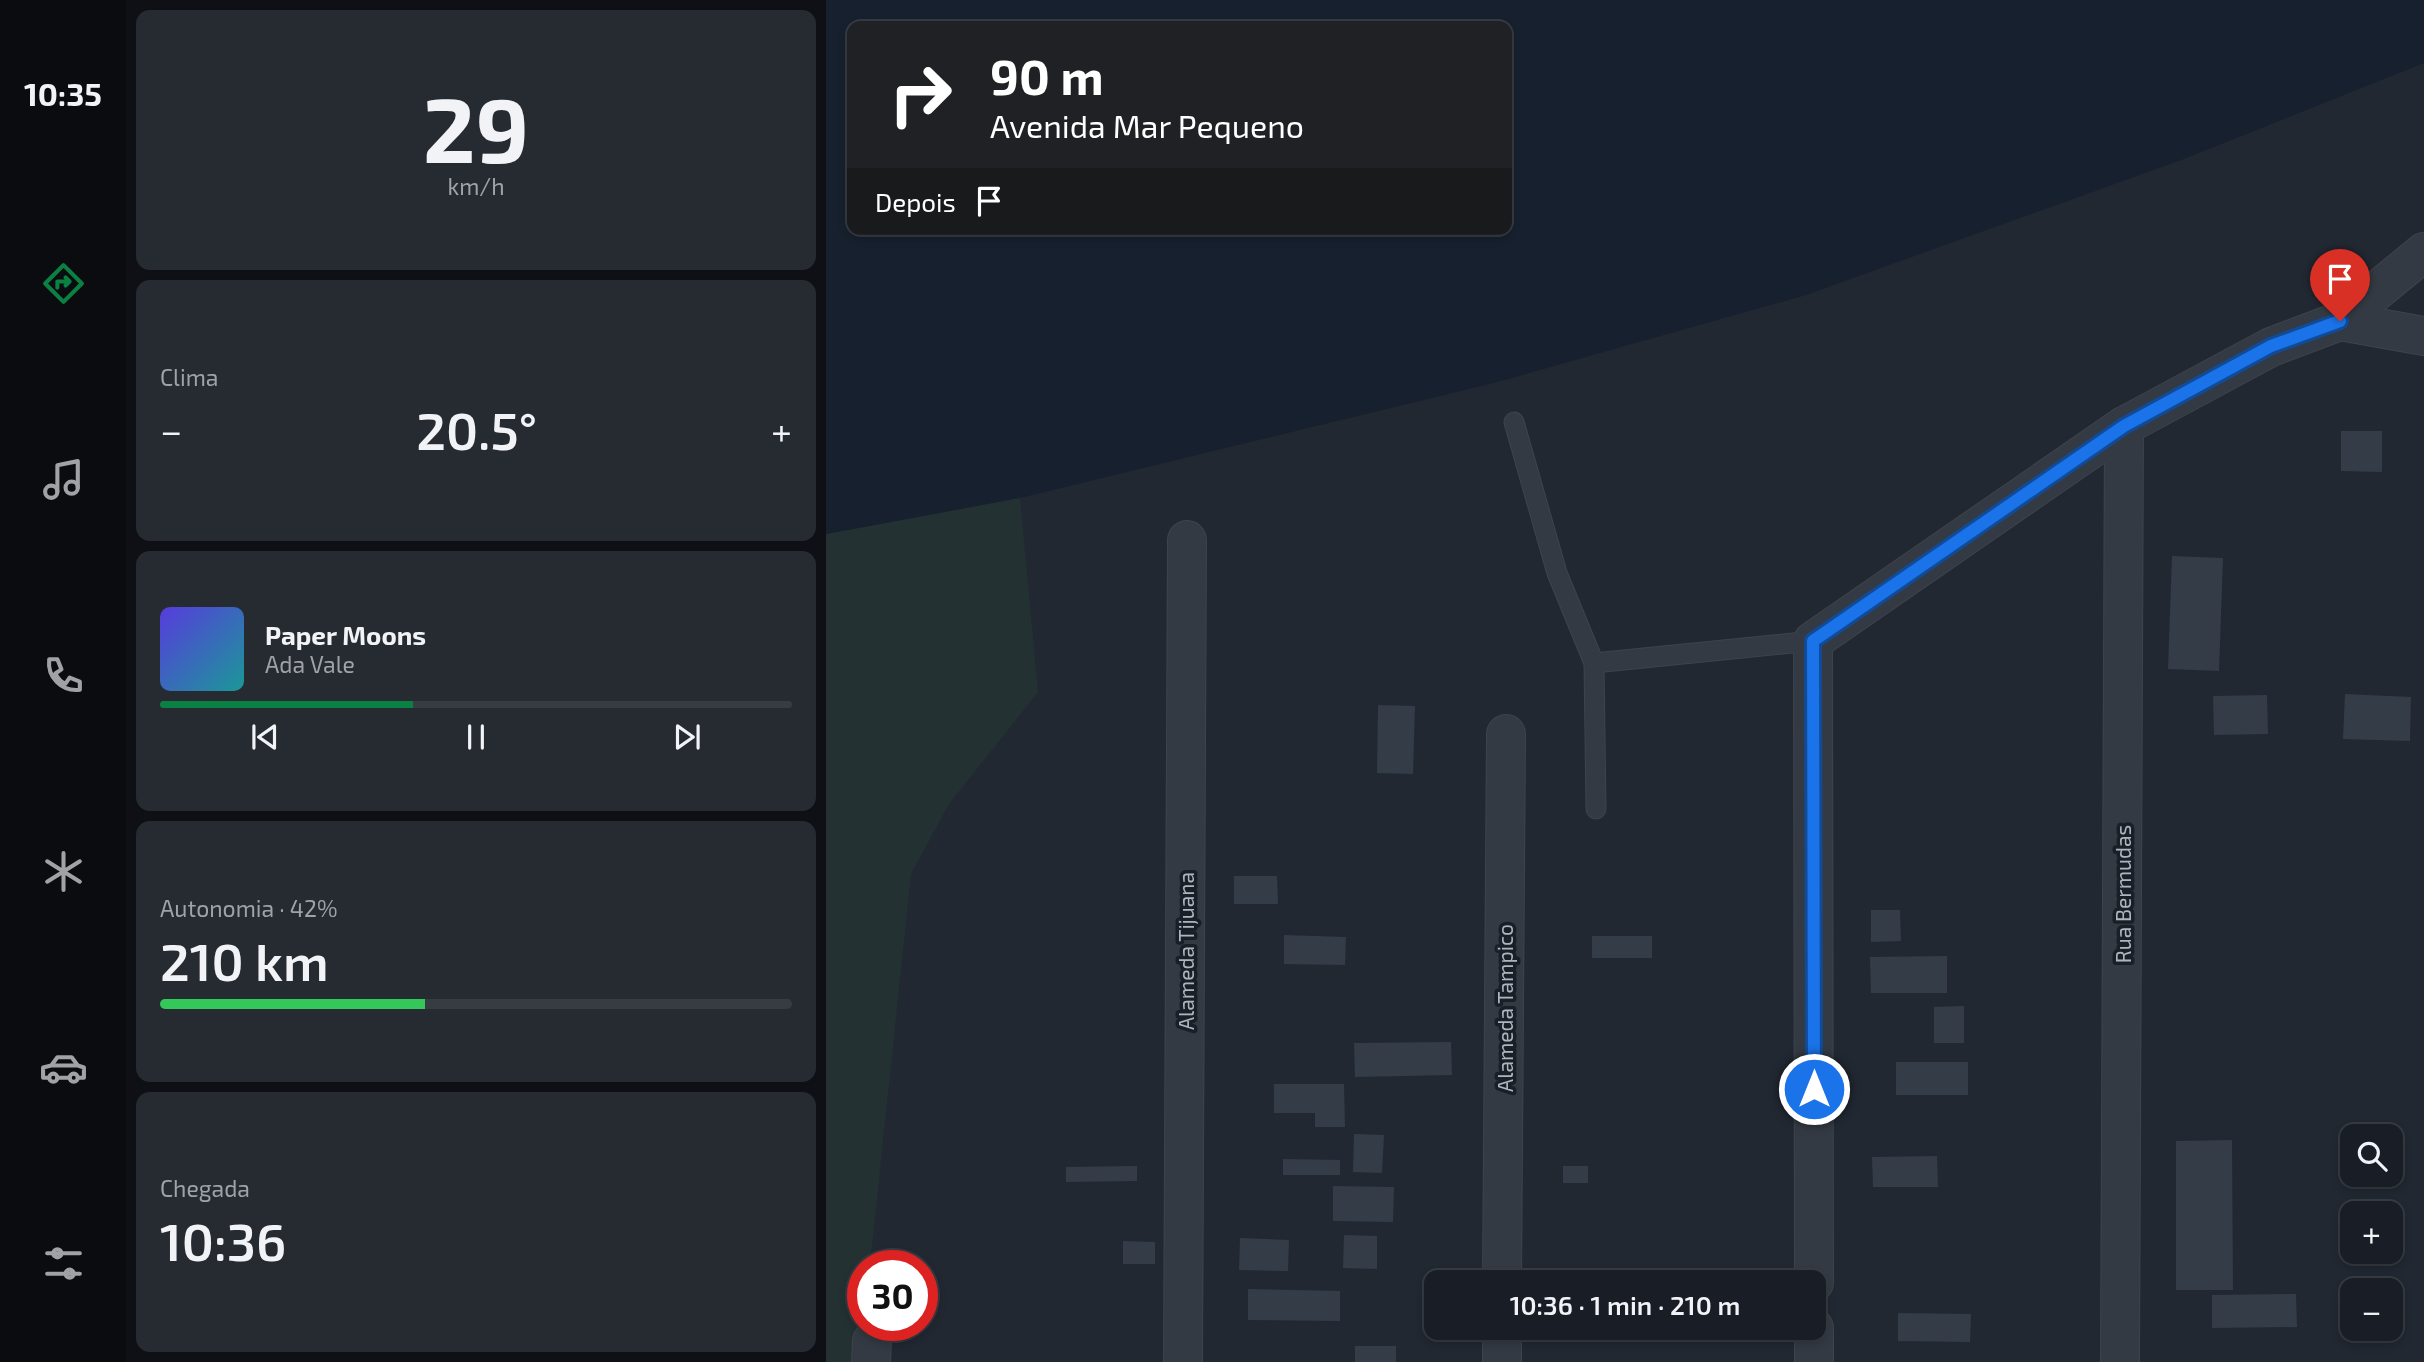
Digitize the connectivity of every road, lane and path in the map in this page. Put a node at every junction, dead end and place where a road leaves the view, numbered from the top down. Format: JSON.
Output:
{"nodes":[{"id":1,"x":2424,"y":252,"type":"edge"},
{"id":2,"x":2340,"y":321,"type":"junction"},
{"id":3,"x":2424,"y":336,"type":"edge"},
{"id":4,"x":1514,"y":422,"type":"dead end"},
{"id":5,"x":2124,"y":426,"type":"junction"},
{"id":6,"x":1187,"y":540,"type":"dead end"},
{"id":7,"x":1813,"y":641,"type":"junction"},
{"id":8,"x":1594,"y":663,"type":"junction"},
{"id":9,"x":1506,"y":734,"type":"dead end"},
{"id":10,"x":1596,"y":809,"type":"dead end"},
{"id":11,"x":1502,"y":1270,"type":"edge"},
{"id":12,"x":1814,"y":1270,"type":"edge"},
{"id":13,"x":1502,"y":1340,"type":"edge"},
{"id":14,"x":1814,"y":1340,"type":"edge"},
{"id":15,"x":1183,"y":1362,"type":"edge"},
{"id":16,"x":1502,"y":1362,"type":"edge"},
{"id":17,"x":1814,"y":1362,"type":"edge"},
{"id":18,"x":2120,"y":1362,"type":"edge"}],
"edges":[{"from":1,"to":2,"type":"street"},
{"from":2,"to":3,"type":"street"},
{"from":2,"to":5,"type":"street"},
{"from":4,"to":8,"type":"lane"},
{"from":5,"to":7,"type":"street"},
{"from":5,"to":18,"type":"street","name":"Rua Bermudas"},
{"from":6,"to":15,"type":"street","name":"Alameda Tijuana"},
{"from":7,"to":8,"type":"lane"},
{"from":7,"to":12,"type":"street"},
{"from":8,"to":10,"type":"lane"},
{"from":9,"to":11,"type":"street","name":"Alameda Tampico"},
{"from":13,"to":16,"type":"street"},
{"from":14,"to":17,"type":"street"}]}
